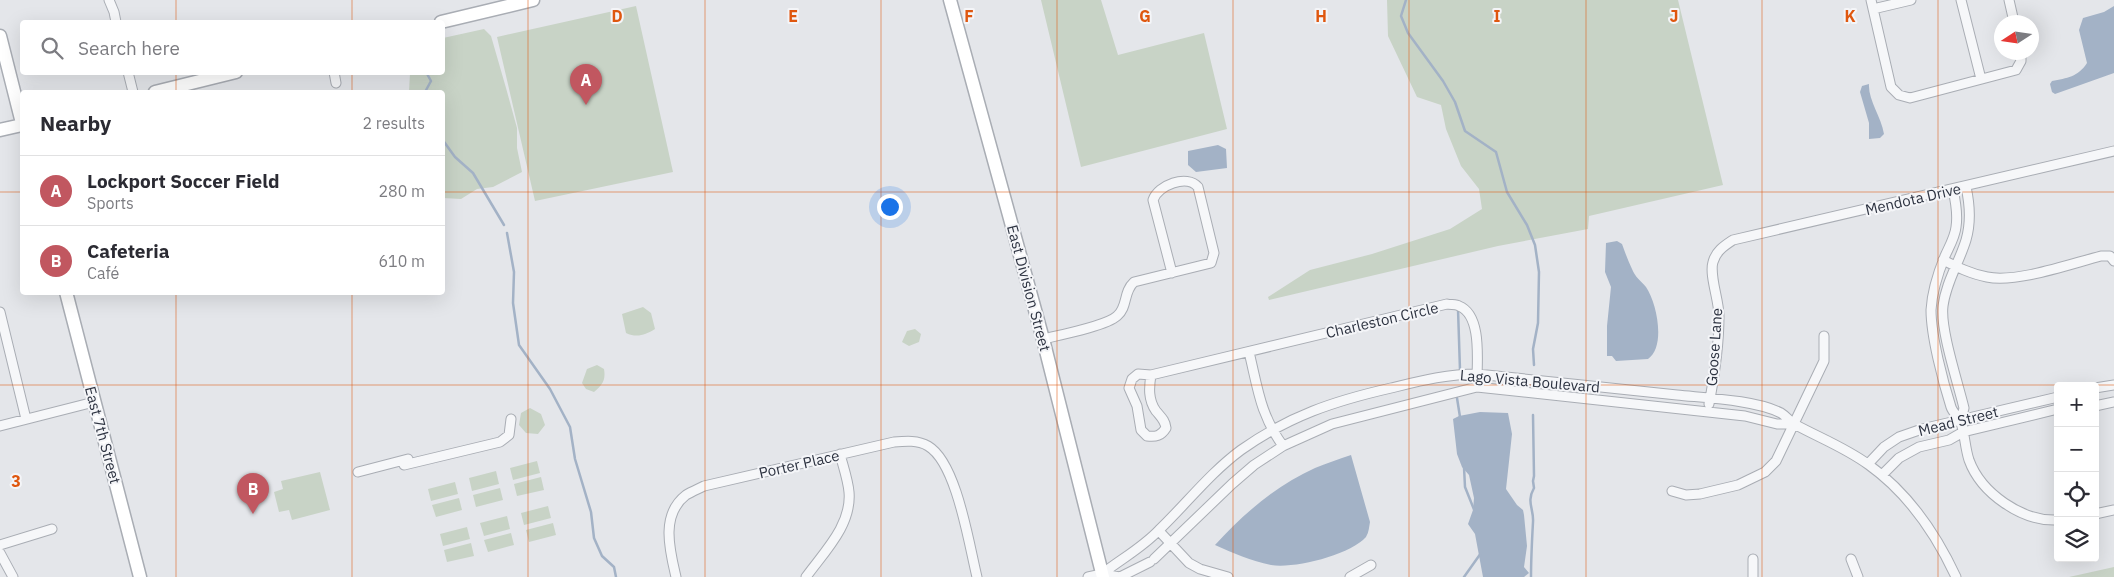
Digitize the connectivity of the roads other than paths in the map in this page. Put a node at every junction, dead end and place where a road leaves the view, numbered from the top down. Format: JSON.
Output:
{"nodes":[{"id":1,"x":109,"y":0,"type":"edge"},
{"id":2,"x":533,"y":0,"type":"edge"},
{"id":3,"x":950,"y":0,"type":"edge"},
{"id":4,"x":1911,"y":0,"type":"edge"},
{"id":5,"x":1962,"y":0,"type":"edge"},
{"id":6,"x":2009,"y":0,"type":"edge"},
{"id":7,"x":505,"y":3,"type":"edge"},
{"id":8,"x":1872,"y":5,"type":"edge"},
{"id":9,"x":2012,"y":15,"type":"edge"},
{"id":10,"x":116,"y":20,"type":"edge"},
{"id":11,"x":445,"y":21,"type":"edge"},
{"id":12,"x":0,"y":36,"type":"edge"},
{"id":13,"x":2021,"y":60,"type":"edge"},
{"id":14,"x":129,"y":75,"type":"edge"},
{"id":15,"x":224,"y":75,"type":"edge"},
{"id":16,"x":335,"y":75,"type":"edge"},
{"id":17,"x":1981,"y":79,"type":"junction"},
{"id":18,"x":336,"y":83,"type":"dead end"},
{"id":19,"x":132,"y":90,"type":"edge"},
{"id":20,"x":163,"y":90,"type":"edge"},
{"id":21,"x":20,"y":116,"type":"edge"},
{"id":22,"x":20,"y":125,"type":"edge"},
{"id":23,"x":0,"y":130,"type":"edge"},
{"id":24,"x":2114,"y":151,"type":"edge"},
{"id":25,"x":1966,"y":187,"type":"junction"},
{"id":26,"x":1953,"y":190,"type":"junction"},
{"id":27,"x":1716,"y":254,"type":"joint"},
{"id":28,"x":2112,"y":258,"type":"edge"},
{"id":29,"x":1943,"y":260,"type":"junction"},
{"id":30,"x":1956,"y":266,"type":"junction"},
{"id":31,"x":1172,"y":273,"type":"junction"},
{"id":32,"x":67,"y":295,"type":"edge"},
{"id":33,"x":0,"y":312,"type":"edge"},
{"id":34,"x":1824,"y":336,"type":"dead end"},
{"id":35,"x":1043,"y":339,"type":"junction"},
{"id":36,"x":1249,"y":352,"type":"junction"},
{"id":37,"x":1477,"y":374,"type":"junction"},
{"id":38,"x":1151,"y":375,"type":"junction"},
{"id":39,"x":2114,"y":385,"type":"edge"},
{"id":40,"x":1477,"y":387,"type":"junction"},
{"id":41,"x":2099,"y":387,"type":"edge"},
{"id":42,"x":1710,"y":399,"type":"junction"},
{"id":43,"x":2054,"y":399,"type":"edge"},
{"id":44,"x":94,"y":402,"type":"junction"},
{"id":45,"x":2114,"y":402,"type":"edge"},
{"id":46,"x":2099,"y":405,"type":"edge"},
{"id":47,"x":2054,"y":411,"type":"edge"},
{"id":48,"x":1708,"y":412,"type":"junction"},
{"id":49,"x":511,"y":418,"type":"dead end"},
{"id":50,"x":26,"y":419,"type":"junction"},
{"id":51,"x":1961,"y":420,"type":"junction"},
{"id":52,"x":1793,"y":424,"type":"junction"},
{"id":53,"x":0,"y":426,"type":"edge"},
{"id":54,"x":1272,"y":430,"type":"junction"},
{"id":55,"x":1963,"y":432,"type":"junction"},
{"id":56,"x":1283,"y":446,"type":"junction"},
{"id":57,"x":840,"y":454,"type":"junction"},
{"id":58,"x":1868,"y":464,"type":"junction"},
{"id":59,"x":358,"y":472,"type":"dead end"},
{"id":60,"x":1882,"y":475,"type":"junction"},
{"id":61,"x":1672,"y":491,"type":"dead end"},
{"id":62,"x":2114,"y":510,"type":"edge"},
{"id":63,"x":2099,"y":513,"type":"edge"},
{"id":64,"x":2054,"y":520,"type":"edge"},
{"id":65,"x":52,"y":529,"type":"dead end"},
{"id":66,"x":1159,"y":531,"type":"junction"},
{"id":67,"x":1170,"y":544,"type":"junction"},
{"id":68,"x":0,"y":545,"type":"edge"},
{"id":69,"x":0,"y":553,"type":"edge"},
{"id":70,"x":1128,"y":557,"type":"junction"},
{"id":71,"x":1753,"y":559,"type":"dead end"},
{"id":72,"x":1851,"y":559,"type":"dead end"},
{"id":73,"x":1371,"y":565,"type":"dead end"},
{"id":74,"x":1135,"y":571,"type":"junction"},
{"id":75,"x":1103,"y":576,"type":"edge"},
{"id":76,"x":13,"y":577,"type":"edge"},
{"id":77,"x":140,"y":577,"type":"edge"},
{"id":78,"x":676,"y":577,"type":"edge"},
{"id":79,"x":806,"y":577,"type":"edge"},
{"id":80,"x":978,"y":577,"type":"edge"},
{"id":81,"x":1088,"y":577,"type":"edge"},
{"id":82,"x":1120,"y":577,"type":"edge"},
{"id":83,"x":1228,"y":577,"type":"edge"},
{"id":84,"x":1350,"y":577,"type":"edge"},
{"id":85,"x":1753,"y":577,"type":"edge"},
{"id":86,"x":1858,"y":577,"type":"edge"},
{"id":87,"x":1956,"y":577,"type":"edge"}],
"edges":[{"from":1,"to":10,"type":"street"},
{"from":2,"to":7,"type":"street"},
{"from":3,"to":35,"type":"street","name":"East Division Street"},
{"from":4,"to":8,"type":"street"},
{"from":5,"to":17,"type":"street"},
{"from":6,"to":9,"type":"street"},
{"from":7,"to":11,"type":"street"},
{"from":8,"to":17,"type":"street"},
{"from":12,"to":21,"type":"street"},
{"from":13,"to":17,"type":"street"},
{"from":14,"to":19,"type":"street"},
{"from":15,"to":20,"type":"street"},
{"from":16,"to":18,"type":"street"},
{"from":22,"to":23,"type":"street"},
{"from":24,"to":25,"type":"street","name":"Mendota Drive"},
{"from":25,"to":26,"type":"street","name":"Mendota Drive"},
{"from":25,"to":30,"type":"street"},
{"from":26,"to":27,"type":"street","name":"Mendota Drive"},
{"from":26,"to":29,"type":"street"},
{"from":27,"to":42,"type":"street","name":"Goose Lane"},
{"from":28,"to":30,"type":"street"},
{"from":29,"to":30,"type":"street"},
{"from":29,"to":51,"type":"street"},
{"from":30,"to":51,"type":"street"},
{"from":31,"to":31,"type":"street"},
{"from":31,"to":35,"type":"street"},
{"from":32,"to":44,"type":"street","name":"East 7th Street"},
{"from":33,"to":50,"type":"street"},
{"from":34,"to":52,"type":"street"},
{"from":35,"to":75,"type":"street","name":"East Division Street"},
{"from":36,"to":37,"type":"street","name":"Charleston Circle"},
{"from":36,"to":38,"type":"street","name":"Charleston Circle"},
{"from":36,"to":54,"type":"street"},
{"from":37,"to":40,"type":"street","name":"Charleston Circle"},
{"from":37,"to":42,"type":"street","name":"Lago Vista Boulevard"},
{"from":37,"to":54,"type":"street","name":"Lago Vista Boulevard"},
{"from":38,"to":38,"type":"street","name":"Charleston Circle"},
{"from":39,"to":41,"type":"street"},
{"from":40,"to":48,"type":"street","name":"Lago Vista Boulevard"},
{"from":40,"to":56,"type":"street","name":"Lago Vista Boulevard"},
{"from":42,"to":48,"type":"street","name":"Goose Lane"},
{"from":42,"to":52,"type":"street","name":"Lago Vista Boulevard"},
{"from":43,"to":51,"type":"street","name":"Mead Street"},
{"from":44,"to":50,"type":"street"},
{"from":44,"to":77,"type":"street","name":"East 7th Street"},
{"from":45,"to":46,"type":"street"},
{"from":47,"to":55,"type":"street","name":"Mead Street"},
{"from":48,"to":52,"type":"street","name":"Lago Vista Boulevard"},
{"from":49,"to":59,"type":"street"},
{"from":50,"to":53,"type":"street"},
{"from":51,"to":55,"type":"street"},
{"from":51,"to":58,"type":"street","name":"Mead Street"},
{"from":52,"to":58,"type":"street","name":"Lago Vista Boulevard"},
{"from":52,"to":61,"type":"street"},
{"from":54,"to":56,"type":"street"},
{"from":54,"to":66,"type":"street","name":"Lago Vista Boulevard"},
{"from":55,"to":60,"type":"street","name":"Mead Street"},
{"from":55,"to":64,"type":"street"},
{"from":56,"to":67,"type":"street","name":"Lago Vista Boulevard"},
{"from":57,"to":78,"type":"street","name":"Porter Place"},
{"from":57,"to":79,"type":"street"},
{"from":57,"to":80,"type":"street","name":"Porter Place"},
{"from":58,"to":60,"type":"street","name":"Lago Vista Boulevard"},
{"from":60,"to":87,"type":"street","name":"Lago Vista Boulevard"},
{"from":62,"to":63,"type":"street"},
{"from":65,"to":68,"type":"street"},
{"from":66,"to":67,"type":"street"},
{"from":66,"to":70,"type":"street","name":"Lago Vista Boulevard"},
{"from":67,"to":74,"type":"street","name":"Lago Vista Boulevard"},
{"from":67,"to":83,"type":"street"},
{"from":69,"to":76,"type":"street"},
{"from":70,"to":74,"type":"street"},
{"from":70,"to":75,"type":"street","name":"Lago Vista Boulevard"},
{"from":71,"to":85,"type":"street"},
{"from":72,"to":86,"type":"street"},
{"from":73,"to":84,"type":"street"},
{"from":74,"to":82,"type":"street","name":"Lago Vista Boulevard"},
{"from":75,"to":81,"type":"street"},
{"from":75,"to":82,"type":"street","name":"Lago Vista Boulevard"}]}
